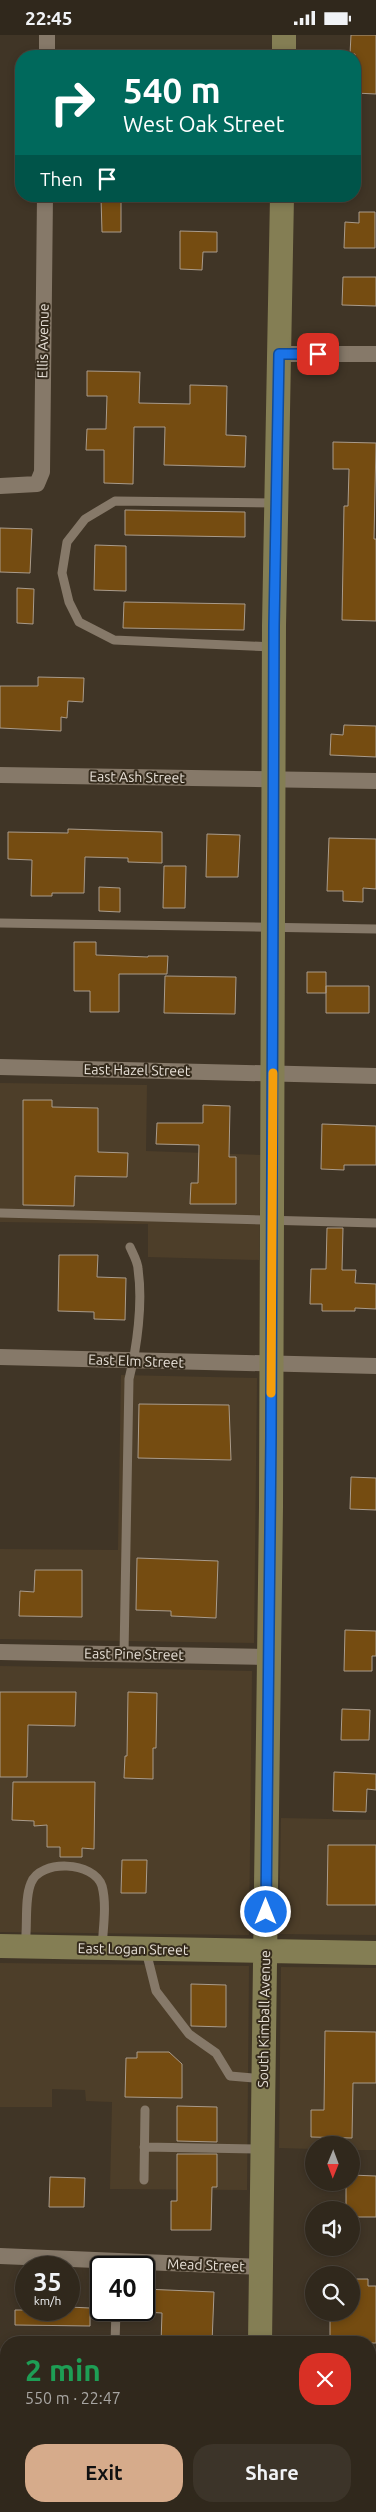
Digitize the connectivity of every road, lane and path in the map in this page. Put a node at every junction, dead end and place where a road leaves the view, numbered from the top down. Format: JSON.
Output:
{"nodes":[{"id":1,"x":47,"y":35,"type":"edge"},
{"id":2,"x":284,"y":35,"type":"edge"},
{"id":3,"x":47,"y":50,"type":"edge"},
{"id":4,"x":284,"y":50,"type":"edge"},
{"id":5,"x":45,"y":202,"type":"edge"},
{"id":6,"x":282,"y":202,"type":"edge"},
{"id":7,"x":279,"y":354,"type":"junction"},
{"id":8,"x":376,"y":355,"type":"edge"},
{"id":9,"x":0,"y":486,"type":"edge"},
{"id":10,"x":277,"y":503,"type":"junction"},
{"id":11,"x":274,"y":647,"type":"junction"},
{"id":12,"x":0,"y":775,"type":"edge"},
{"id":13,"x":274,"y":779,"type":"junction"},
{"id":14,"x":376,"y":781,"type":"edge"},
{"id":15,"x":0,"y":923,"type":"edge"},
{"id":16,"x":274,"y":927,"type":"junction"},
{"id":17,"x":376,"y":929,"type":"edge"},
{"id":18,"x":0,"y":1067,"type":"edge"},
{"id":19,"x":273,"y":1074,"type":"junction"},
{"id":20,"x":376,"y":1076,"type":"edge"},
{"id":21,"x":0,"y":1213,"type":"edge"},
{"id":22,"x":272,"y":1221,"type":"junction"},
{"id":23,"x":376,"y":1223,"type":"edge"},
{"id":24,"x":130,"y":1247,"type":"dead end"},
{"id":25,"x":0,"y":1357,"type":"edge"},
{"id":26,"x":133,"y":1361,"type":"junction"},
{"id":27,"x":271,"y":1365,"type":"junction"},
{"id":28,"x":376,"y":1366,"type":"edge"},
{"id":29,"x":0,"y":1652,"type":"edge"},
{"id":30,"x":124,"y":1654,"type":"junction"},
{"id":31,"x":268,"y":1657,"type":"junction"},
{"id":32,"x":0,"y":1946,"type":"edge"},
{"id":33,"x":25,"y":1947,"type":"junction"},
{"id":34,"x":102,"y":1948,"type":"junction"},
{"id":35,"x":145,"y":1949,"type":"junction"},
{"id":36,"x":265,"y":1951,"type":"junction"},
{"id":37,"x":376,"y":1953,"type":"edge"},
{"id":38,"x":264,"y":2079,"type":"junction"},
{"id":39,"x":145,"y":2110,"type":"dead end"},
{"id":40,"x":144,"y":2147,"type":"junction"},
{"id":41,"x":263,"y":2149,"type":"junction"},
{"id":42,"x":144,"y":2180,"type":"dead end"},
{"id":43,"x":0,"y":2256,"type":"edge"},
{"id":44,"x":90,"y":2262,"type":"edge"},
{"id":45,"x":155,"y":2265,"type":"edge"},
{"id":46,"x":261,"y":2267,"type":"junction"},
{"id":47,"x":116,"y":2321,"type":"edge"},
{"id":48,"x":115,"y":2336,"type":"edge"},
{"id":49,"x":260,"y":2336,"type":"edge"}],
"edges":[{"from":1,"to":3,"type":"street"},
{"from":2,"to":4,"type":"street"},
{"from":5,"to":9,"type":"street","name":"Ellis Avenue"},
{"from":6,"to":7,"type":"street","name":"South Kimball Avenue"},
{"from":7,"to":8,"type":"street"},
{"from":7,"to":10,"type":"street","name":"South Kimball Avenue"},
{"from":10,"to":11,"type":"street","name":"South Kimball Avenue"},
{"from":10,"to":11,"type":"lane"},
{"from":11,"to":13,"type":"street","name":"South Kimball Avenue"},
{"from":12,"to":13,"type":"street","name":"East Ash Street"},
{"from":13,"to":14,"type":"street","name":"East Ash Street"},
{"from":13,"to":16,"type":"street","name":"South Kimball Avenue"},
{"from":15,"to":16,"type":"lane"},
{"from":16,"to":17,"type":"lane"},
{"from":16,"to":19,"type":"street","name":"South Kimball Avenue"},
{"from":18,"to":19,"type":"street","name":"East Hazel Street"},
{"from":19,"to":20,"type":"street","name":"East Hazel Street"},
{"from":19,"to":22,"type":"street","name":"South Kimball Avenue"},
{"from":21,"to":22,"type":"lane"},
{"from":22,"to":23,"type":"lane"},
{"from":22,"to":27,"type":"street","name":"South Kimball Avenue"},
{"from":24,"to":26,"type":"lane"},
{"from":25,"to":26,"type":"street","name":"East Elm Street"},
{"from":26,"to":27,"type":"street","name":"East Elm Street"},
{"from":26,"to":30,"type":"lane"},
{"from":27,"to":28,"type":"street","name":"East Elm Street"},
{"from":27,"to":31,"type":"street","name":"South Kimball Avenue"},
{"from":29,"to":30,"type":"street","name":"East Pine Street"},
{"from":30,"to":31,"type":"street","name":"East Pine Street"},
{"from":31,"to":36,"type":"street","name":"South Kimball Avenue"},
{"from":32,"to":33,"type":"street","name":"East Logan Street"},
{"from":33,"to":34,"type":"street","name":"East Logan Street"},
{"from":33,"to":34,"type":"lane"},
{"from":34,"to":35,"type":"street","name":"East Logan Street"},
{"from":35,"to":36,"type":"street","name":"East Logan Street"},
{"from":35,"to":38,"type":"lane"},
{"from":36,"to":37,"type":"street","name":"East Logan Street"},
{"from":36,"to":38,"type":"street","name":"South Kimball Avenue"},
{"from":38,"to":41,"type":"street","name":"South Kimball Avenue"},
{"from":39,"to":40,"type":"lane"},
{"from":40,"to":41,"type":"lane"},
{"from":40,"to":42,"type":"lane"},
{"from":41,"to":46,"type":"street","name":"South Kimball Avenue"},
{"from":43,"to":44,"type":"street","name":"Mead Street"},
{"from":45,"to":46,"type":"street","name":"Mead Street"},
{"from":46,"to":49,"type":"street","name":"South Kimball Avenue"},
{"from":47,"to":48,"type":"lane"}]}
